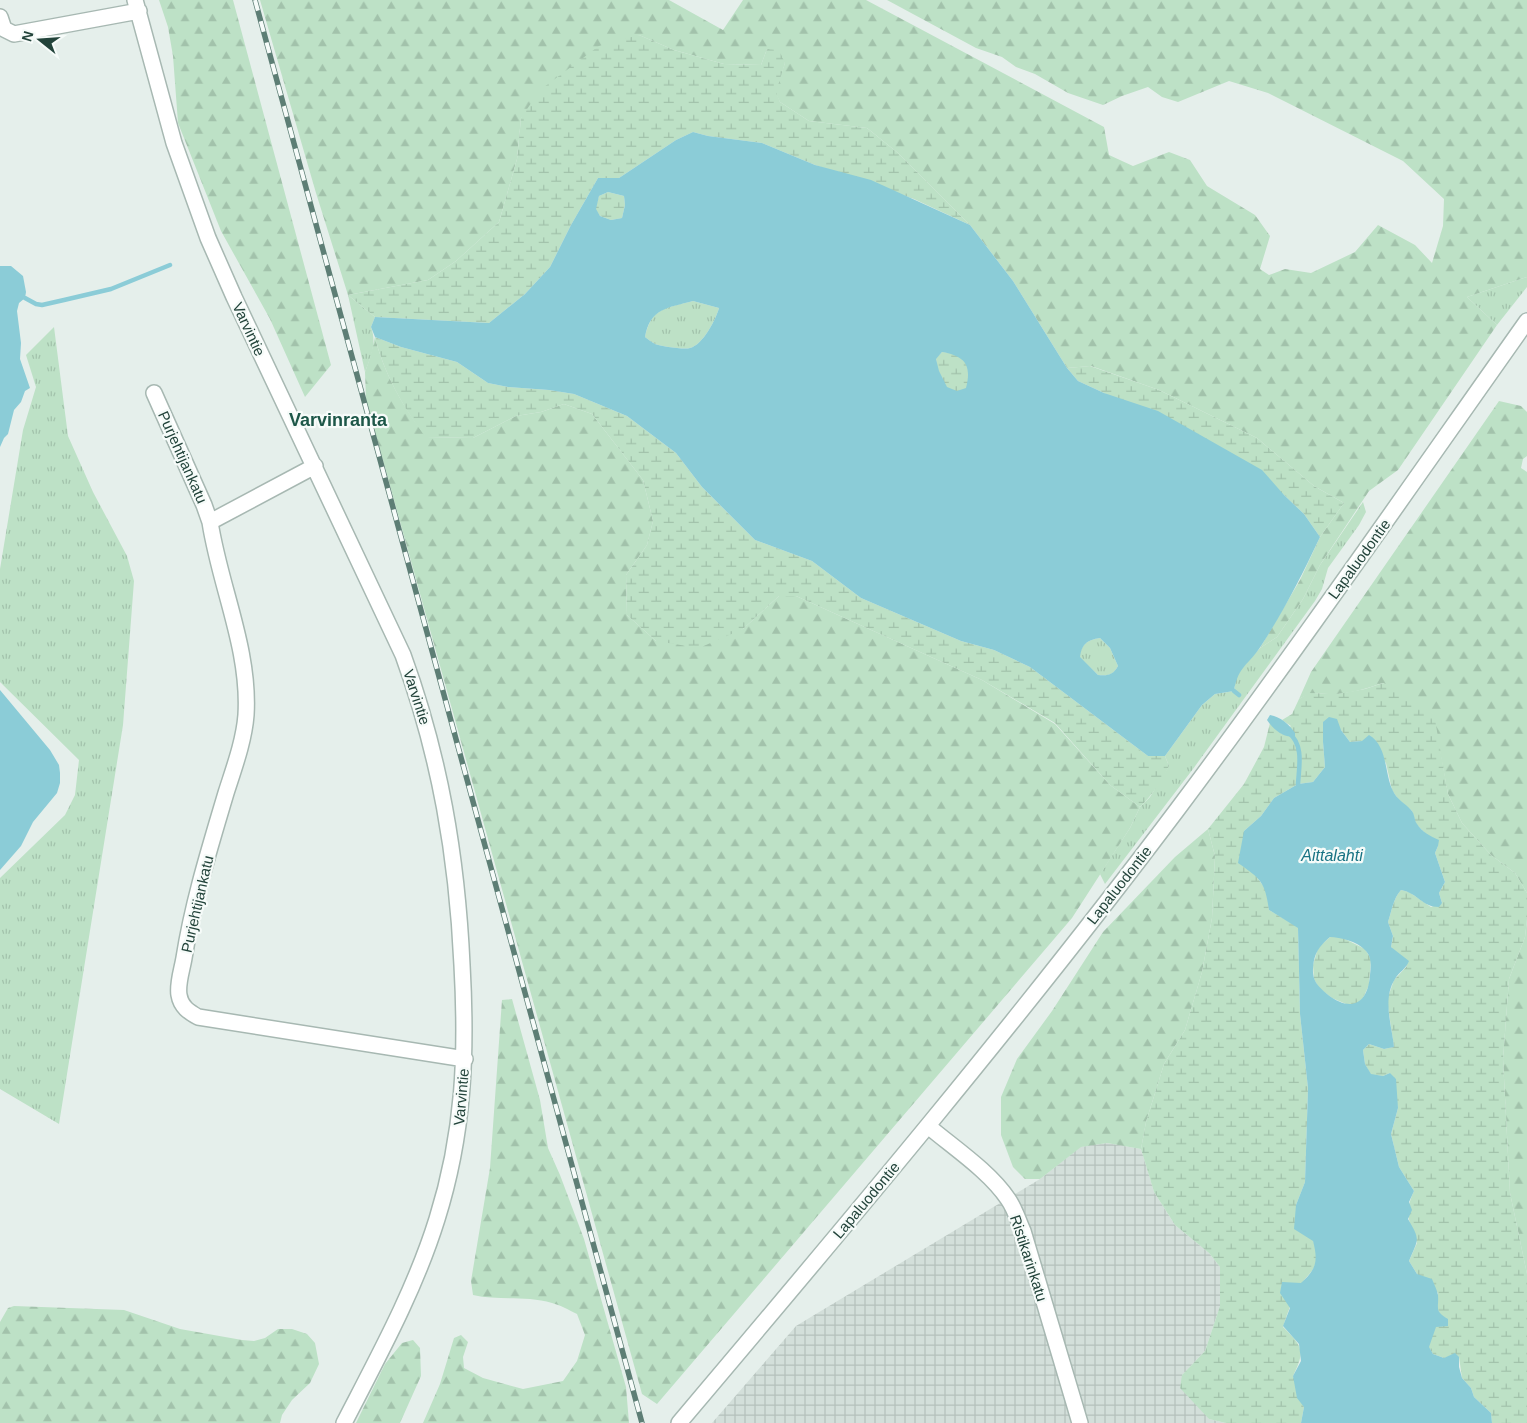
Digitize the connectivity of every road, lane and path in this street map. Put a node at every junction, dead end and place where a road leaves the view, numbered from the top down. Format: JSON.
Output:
{"nodes":[{"id":1,"x":137,"y":6,"type":"edge"},
{"id":2,"x":0,"y":16,"type":"edge"},
{"id":3,"x":1527,"y":321,"type":"edge"},
{"id":4,"x":154,"y":393,"type":"dead end"},
{"id":5,"x":315,"y":466,"type":"junction"},
{"id":6,"x":210,"y":522,"type":"junction"},
{"id":7,"x":465,"y":1059,"type":"junction"},
{"id":8,"x":928,"y":1126,"type":"junction"},
{"id":9,"x":683,"y":1419,"type":"edge"},
{"id":10,"x":344,"y":1423,"type":"edge"},
{"id":11,"x":1080,"y":1423,"type":"edge"}],
"edges":[{"from":1,"to":2,"type":"street"},
{"from":1,"to":5,"type":"street","name":"Varvintie"},
{"from":3,"to":8,"type":"street","name":"Lapaluodontie"},
{"from":4,"to":6,"type":"street","name":"Purjehtijankatu"},
{"from":5,"to":6,"type":"street","name":"Purjehtijankatu"},
{"from":5,"to":7,"type":"street","name":"Varvintie"},
{"from":6,"to":7,"type":"street","name":"Purjehtijankatu"},
{"from":7,"to":10,"type":"street","name":"Varvintie"},
{"from":8,"to":9,"type":"street","name":"Lapaluodontie"},
{"from":8,"to":11,"type":"street","name":"Ristikarinkatu"}]}
